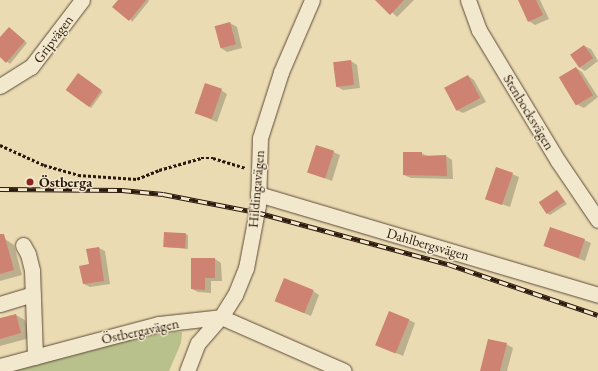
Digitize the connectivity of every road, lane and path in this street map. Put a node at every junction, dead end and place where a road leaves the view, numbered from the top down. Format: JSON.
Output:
{"nodes":[{"id":1,"x":82,"y":0,"type":"edge"},
{"id":2,"x":312,"y":0,"type":"edge"},
{"id":3,"x":468,"y":0,"type":"edge"},
{"id":4,"x":0,"y":86,"type":"edge"},
{"id":5,"x":0,"y":145,"type":"edge"},
{"id":6,"x":259,"y":172,"type":"junction"},
{"id":7,"x":258,"y":194,"type":"junction"},
{"id":8,"x":598,"y":220,"type":"edge"},
{"id":9,"x":23,"y":245,"type":"dead end"},
{"id":10,"x":32,"y":294,"type":"junction"},
{"id":11,"x":598,"y":295,"type":"edge"},
{"id":12,"x":0,"y":304,"type":"edge"},
{"id":13,"x":221,"y":317,"type":"junction"},
{"id":14,"x":35,"y":357,"type":"junction"},
{"id":15,"x":0,"y":366,"type":"edge"},
{"id":16,"x":187,"y":371,"type":"edge"},
{"id":17,"x":344,"y":371,"type":"edge"}],
"edges":[{"from":1,"to":4,"type":"street","name":"Gripvägen"},
{"from":2,"to":6,"type":"street","name":"Hildingavägen"},
{"from":3,"to":8,"type":"street","name":"Stenbocksvägen"},
{"from":5,"to":6,"type":"path"},
{"from":6,"to":7,"type":"street","name":"Hildingavägen"},
{"from":7,"to":11,"type":"street","name":"Dahlbergsvägen"},
{"from":7,"to":13,"type":"street","name":"Hildingavägen"},
{"from":9,"to":10,"type":"street"},
{"from":10,"to":12,"type":"street"},
{"from":10,"to":14,"type":"street"},
{"from":13,"to":14,"type":"street","name":"Östbergavägen"},
{"from":13,"to":16,"type":"street","name":"Hildingavägen"},
{"from":13,"to":17,"type":"street"},
{"from":14,"to":15,"type":"street","name":"Östbergavägen"}]}
